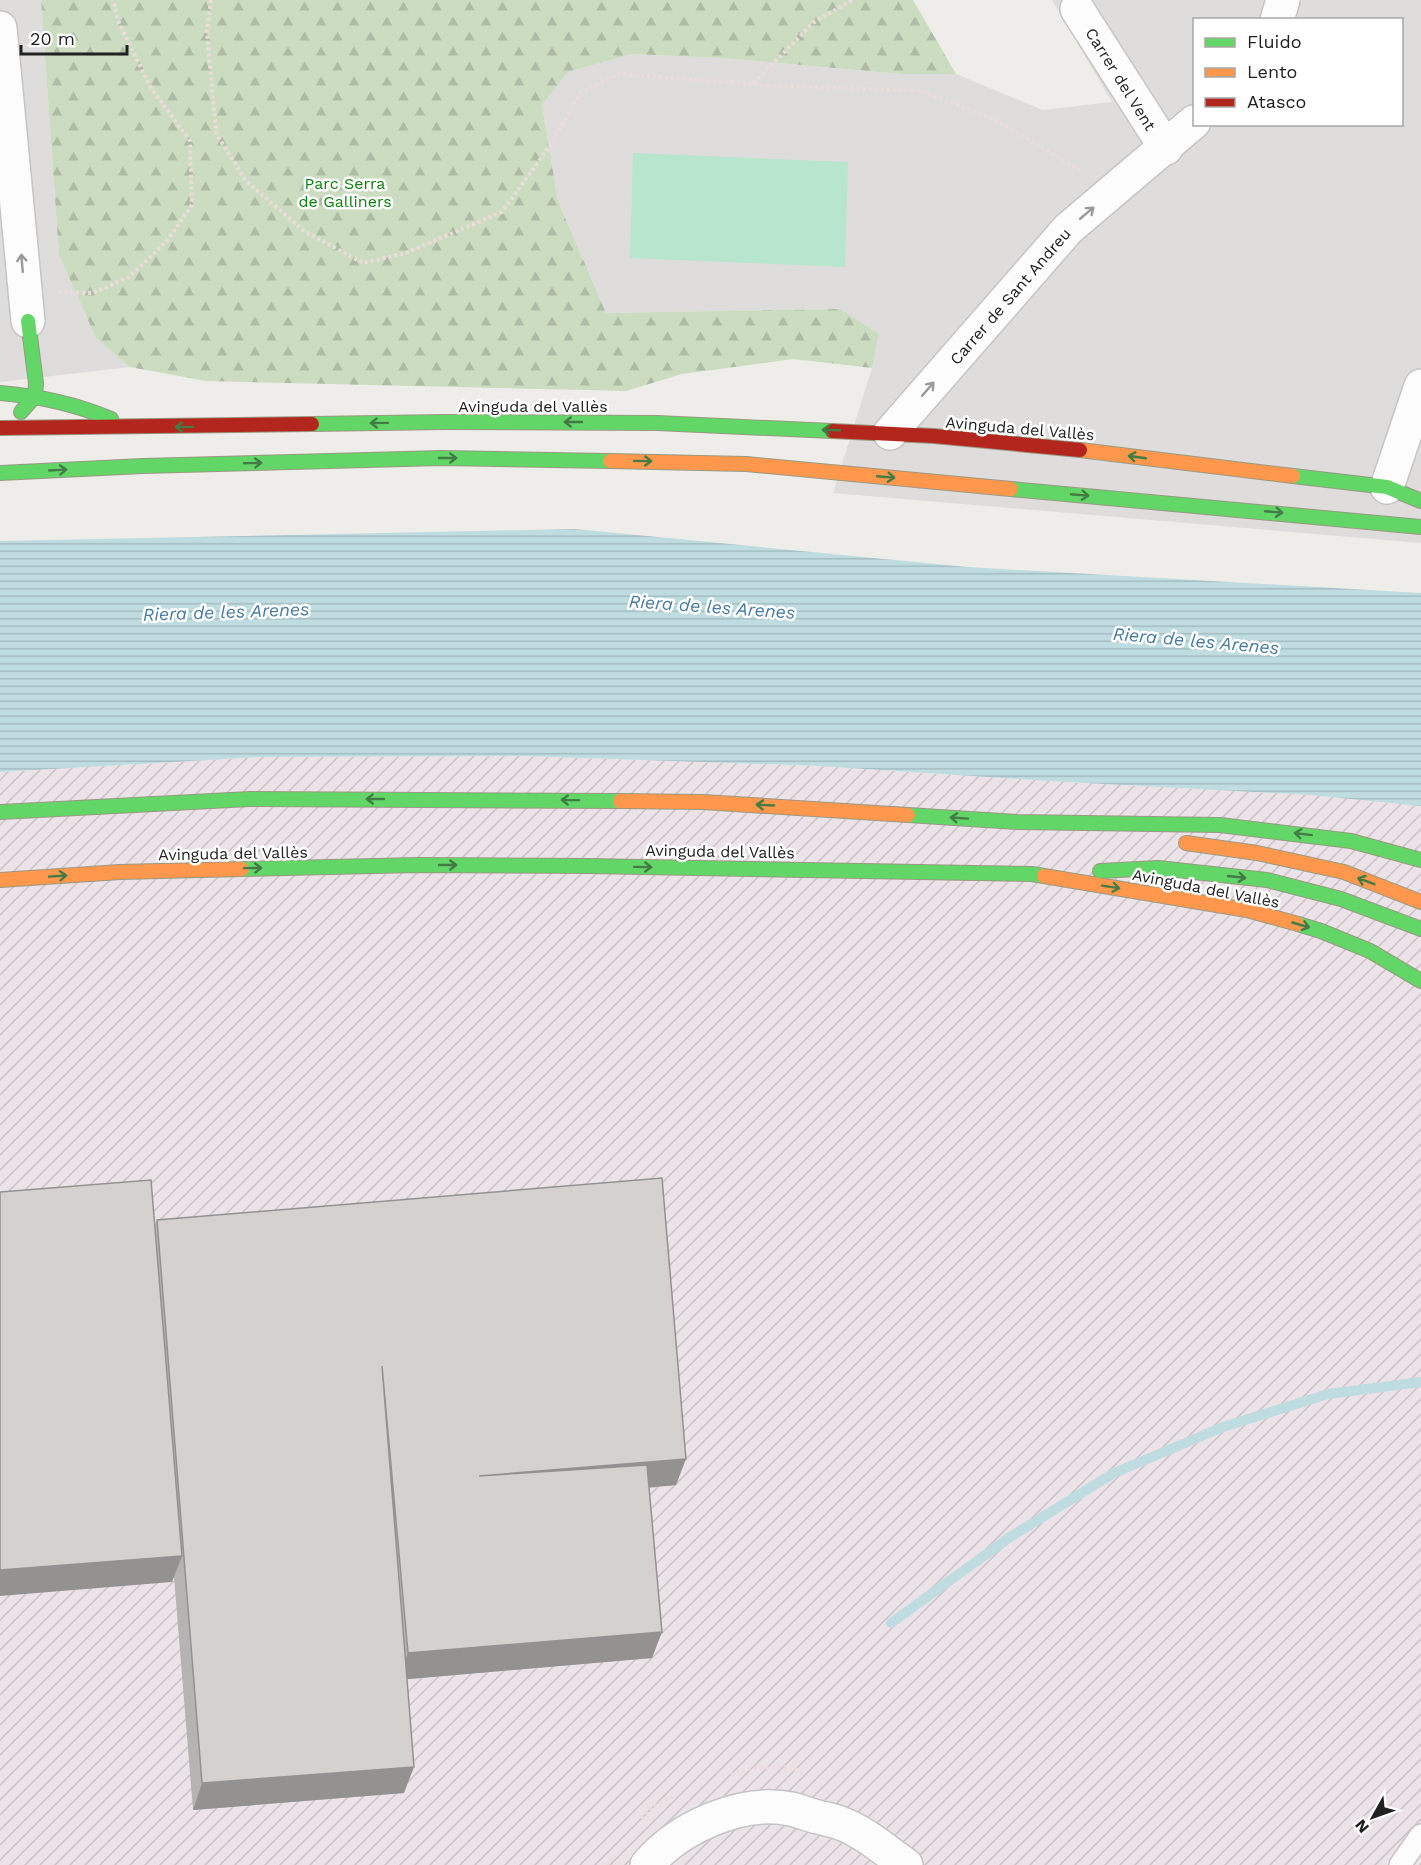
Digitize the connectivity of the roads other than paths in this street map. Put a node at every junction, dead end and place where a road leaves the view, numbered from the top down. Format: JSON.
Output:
{"nodes":[{"id":1,"x":1283,"y":0,"type":"edge"},
{"id":2,"x":1077,"y":9,"type":"dead end"},
{"id":3,"x":1278,"y":18,"type":"edge"},
{"id":4,"x":0,"y":28,"type":"edge"},
{"id":5,"x":1193,"y":123,"type":"edge"},
{"id":6,"x":1166,"y":148,"type":"junction"},
{"id":7,"x":28,"y":321,"type":"joint"},
{"id":8,"x":1421,"y":386,"type":"edge"},
{"id":9,"x":0,"y":393,"type":"edge"},
{"id":10,"x":35,"y":396,"type":"junction"},
{"id":11,"x":0,"y":427,"type":"edge"},
{"id":12,"x":135,"y":428,"type":"junction"},
{"id":13,"x":882,"y":440,"type":"junction"},
{"id":14,"x":843,"y":461,"type":"dead end"},
{"id":15,"x":807,"y":469,"type":"junction"},
{"id":16,"x":0,"y":473,"type":"edge"},
{"id":17,"x":1400,"y":485,"type":"junction"},
{"id":18,"x":1421,"y":501,"type":"edge"},
{"id":19,"x":1421,"y":527,"type":"edge"},
{"id":20,"x":0,"y":812,"type":"edge"},
{"id":21,"x":1017,"y":822,"type":"junction"},
{"id":22,"x":1143,"y":838,"type":"dead end"},
{"id":23,"x":1177,"y":842,"type":"dead end"},
{"id":24,"x":1421,"y":860,"type":"edge"},
{"id":25,"x":1032,"y":874,"type":"junction"},
{"id":26,"x":0,"y":880,"type":"edge"},
{"id":27,"x":1421,"y":902,"type":"edge"},
{"id":28,"x":1421,"y":929,"type":"edge"},
{"id":29,"x":1421,"y":981,"type":"edge"},
{"id":30,"x":1421,"y":1835,"type":"edge"},
{"id":31,"x":647,"y":1865,"type":"edge"},
{"id":32,"x":906,"y":1865,"type":"edge"},
{"id":33,"x":1400,"y":1865,"type":"edge"}],
"edges":[{"from":1,"to":3,"type":"street"},
{"from":2,"to":6,"type":"street","name":"Carrer del Vent"},
{"from":7,"to":4,"type":"street","one_way":true},
{"from":5,"to":6,"type":"street","name":"Carrer de Sant Andreu"},
{"from":13,"to":6,"type":"street","name":"Carrer de Sant Andreu","one_way":true},
{"from":7,"to":10,"type":"main road"},
{"from":8,"to":17,"type":"street"},
{"from":9,"to":10,"type":"main road"},
{"from":10,"to":11,"type":"main road"},
{"from":10,"to":12,"type":"main road"},
{"from":11,"to":12,"type":"main road","name":"Avinguda del Vallès"},
{"from":13,"to":12,"type":"main road","name":"Avinguda del Vallès","one_way":true},
{"from":17,"to":13,"type":"main road","name":"Avinguda del Vallès","one_way":true},
{"from":14,"to":15,"type":"main road"},
{"from":16,"to":15,"type":"main road","one_way":true},
{"from":15,"to":19,"type":"main road","one_way":true},
{"from":17,"to":18,"type":"main road","name":"Avinguda del Vallès"},
{"from":21,"to":20,"type":"main road","one_way":true},
{"from":21,"to":22,"type":"main road"},
{"from":24,"to":21,"type":"main road","one_way":true},
{"from":27,"to":23,"type":"main road","one_way":true},
{"from":26,"to":25,"type":"main road","name":"Avinguda del Vallès","one_way":true},
{"from":25,"to":28,"type":"main road","one_way":true},
{"from":25,"to":29,"type":"main road","name":"Avinguda del Vallès","one_way":true},
{"from":30,"to":33,"type":"lane"},
{"from":31,"to":32,"type":"street"}]}
